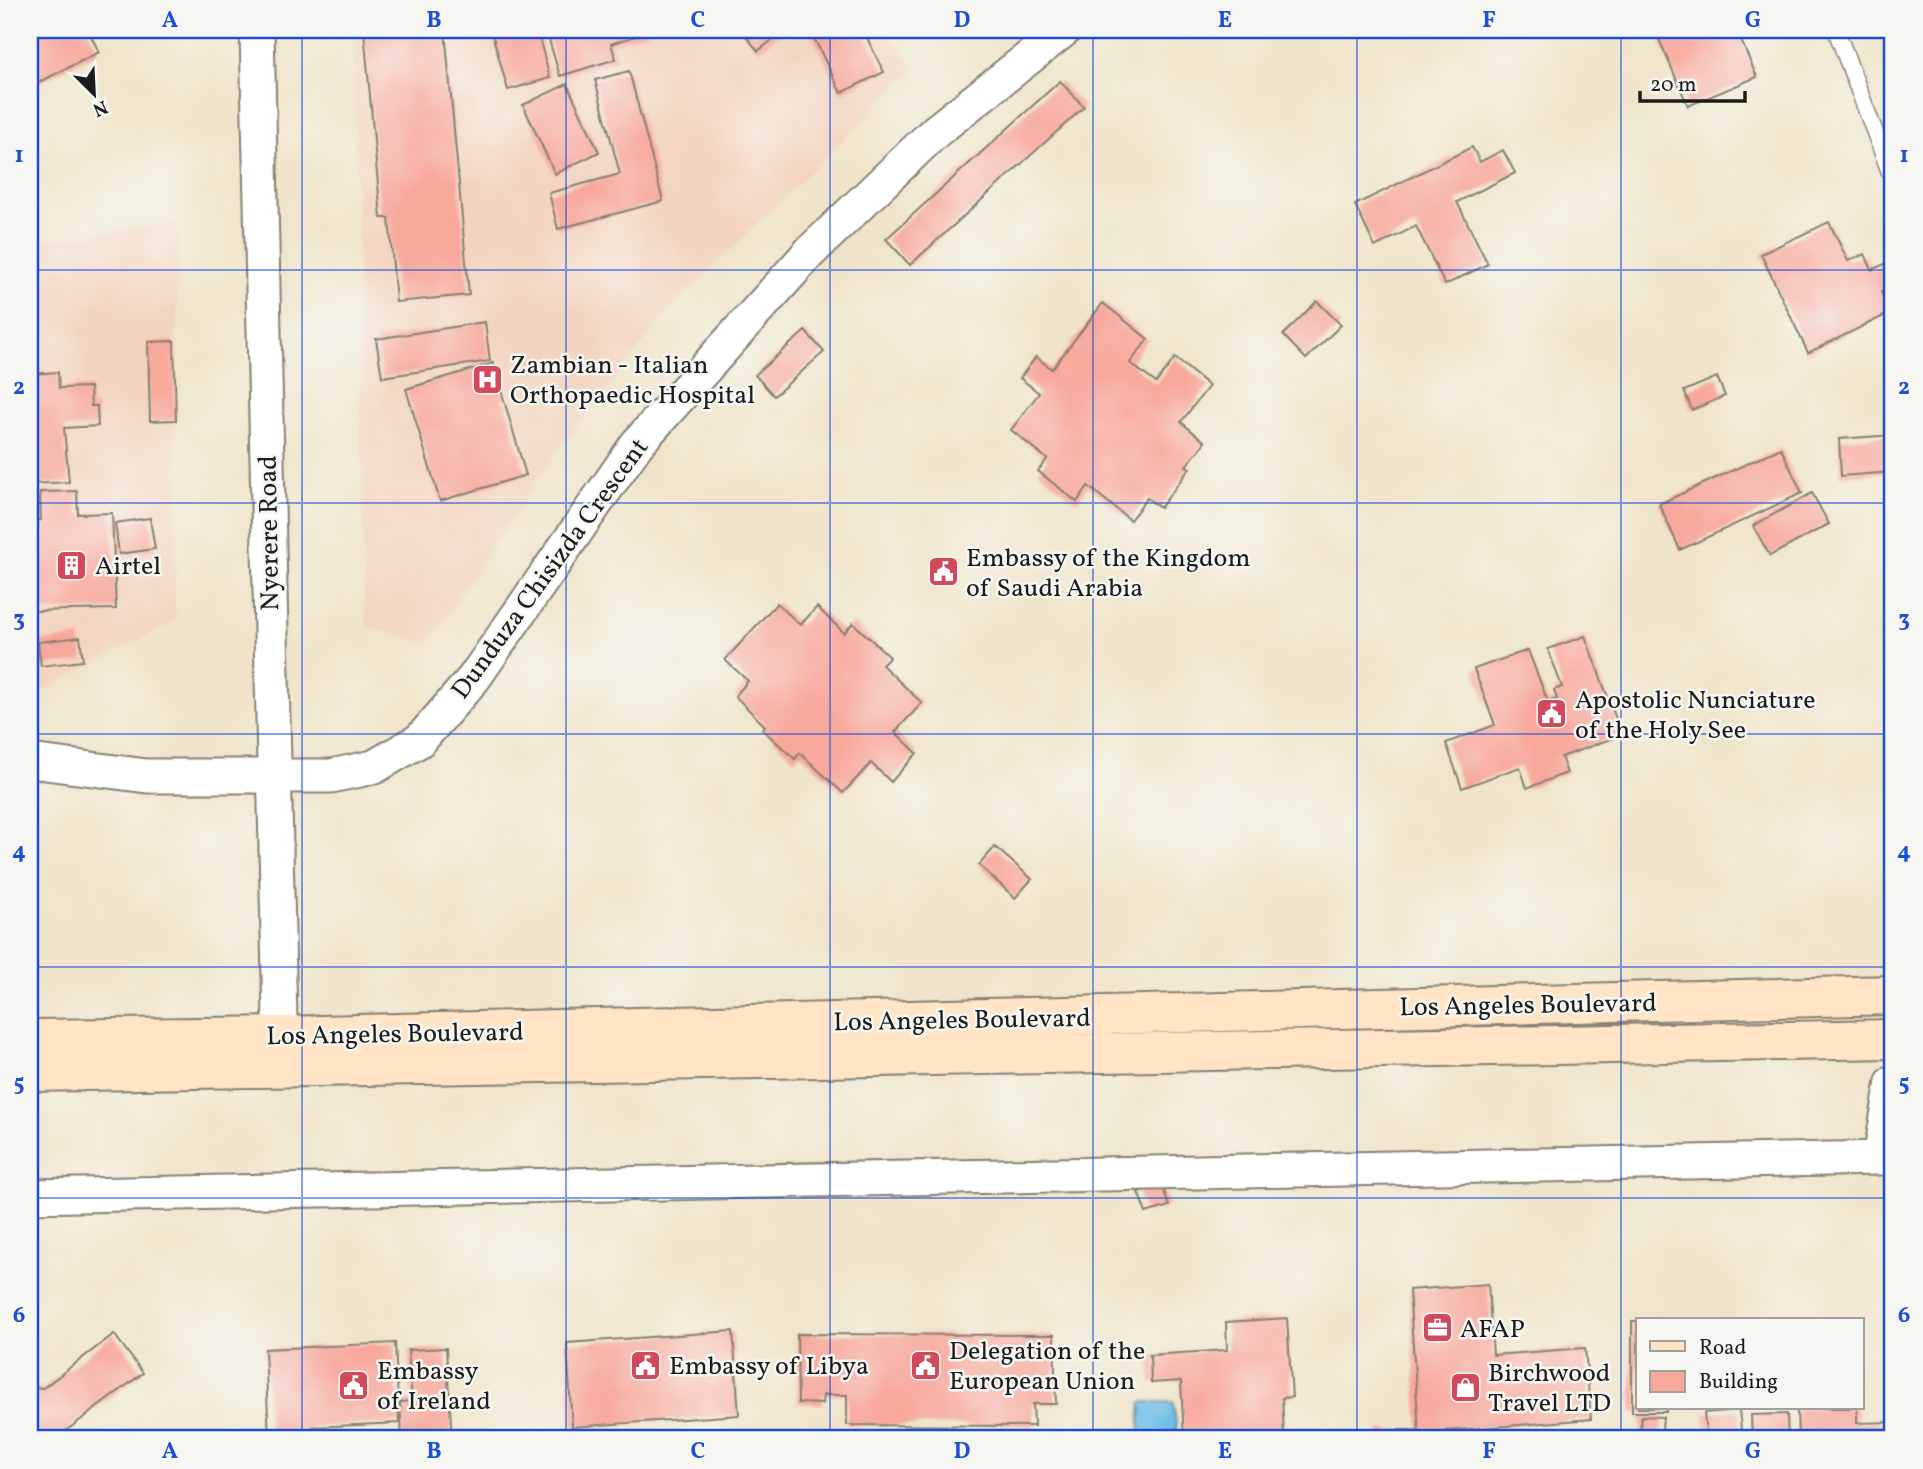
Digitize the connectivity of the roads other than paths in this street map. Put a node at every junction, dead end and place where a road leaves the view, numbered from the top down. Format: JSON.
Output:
{"nodes":[{"id":1,"x":257,"y":30,"type":"edge"},
{"id":2,"x":1064,"y":30,"type":"edge"},
{"id":3,"x":1836,"y":30,"type":"edge"},
{"id":4,"x":1893,"y":180,"type":"edge"},
{"id":5,"x":30,"y":761,"type":"edge"},
{"id":6,"x":274,"y":776,"type":"junction"},
{"id":7,"x":1893,"y":995,"type":"edge"},
{"id":8,"x":30,"y":1039,"type":"edge"},
{"id":9,"x":1893,"y":1039,"type":"edge"},
{"id":10,"x":280,"y":1051,"type":"junction"},
{"id":11,"x":30,"y":1072,"type":"edge"},
{"id":12,"x":1893,"y":1083,"type":"edge"},
{"id":13,"x":30,"y":1196,"type":"edge"}],
"edges":[{"from":1,"to":6,"type":"street","name":"Nyerere Road"},
{"from":2,"to":6,"type":"street","name":"Dunduza Chisizda Crescent"},
{"from":3,"to":4,"type":"lane"},
{"from":5,"to":6,"type":"street","name":"Dunduza Chisizda Crescent"},
{"from":6,"to":10,"type":"street","name":"Nyerere Road"},
{"from":7,"to":10,"type":"main road","name":"Los Angeles Boulevard"},
{"from":8,"to":10,"type":"main road","name":"Los Angeles Boulevard"},
{"from":9,"to":10,"type":"main road","name":"Los Angeles Boulevard"},
{"from":10,"to":11,"type":"main road","name":"Los Angeles Boulevard"},
{"from":12,"to":13,"type":"street"}]}
